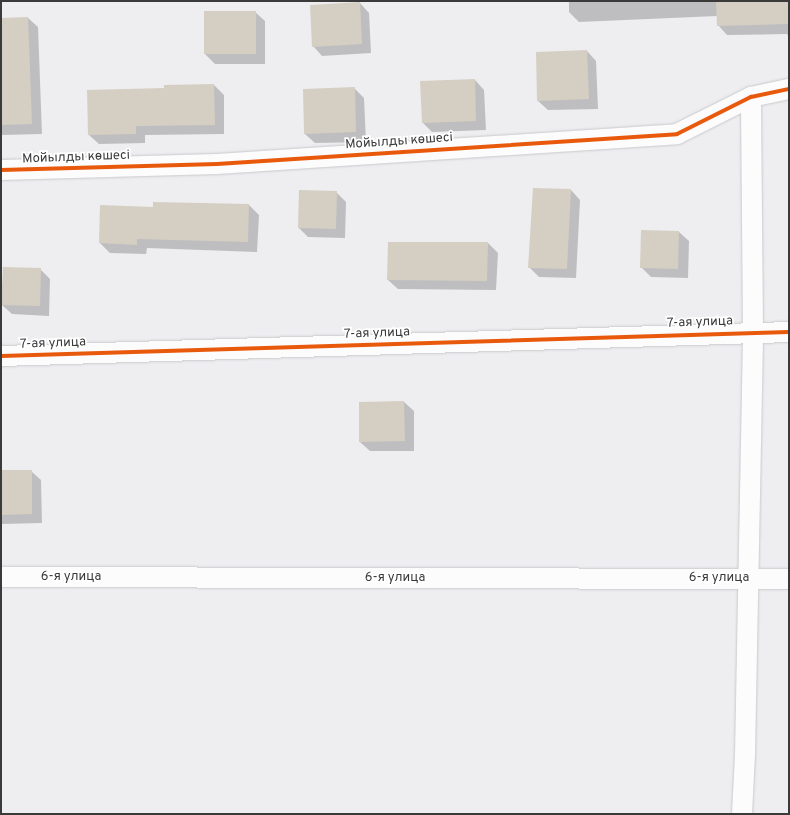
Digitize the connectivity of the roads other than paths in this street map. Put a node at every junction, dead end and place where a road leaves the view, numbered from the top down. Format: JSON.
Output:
{"nodes":[{"id":1,"x":789,"y":89,"type":"edge"},
{"id":2,"x":752,"y":97,"type":"junction"},
{"id":3,"x":1,"y":170,"type":"edge"},
{"id":4,"x":753,"y":332,"type":"junction"},
{"id":5,"x":789,"y":332,"type":"edge"},
{"id":6,"x":1,"y":356,"type":"edge"},
{"id":7,"x":1,"y":577,"type":"edge"},
{"id":8,"x":747,"y":578,"type":"junction"},
{"id":9,"x":789,"y":579,"type":"edge"},
{"id":10,"x":742,"y":814,"type":"edge"}],
"edges":[{"from":1,"to":2,"type":"street","name":"Мойылды көшесі"},
{"from":2,"to":3,"type":"street","name":"Мойылды көшесі"},
{"from":2,"to":4,"type":"street"},
{"from":4,"to":5,"type":"street","name":"7-ая улица"},
{"from":4,"to":6,"type":"street","name":"7-ая улица"},
{"from":4,"to":8,"type":"street"},
{"from":7,"to":8,"type":"street","name":"6-я улица"},
{"from":8,"to":9,"type":"street","name":"6-я улица"},
{"from":8,"to":10,"type":"street"}]}
